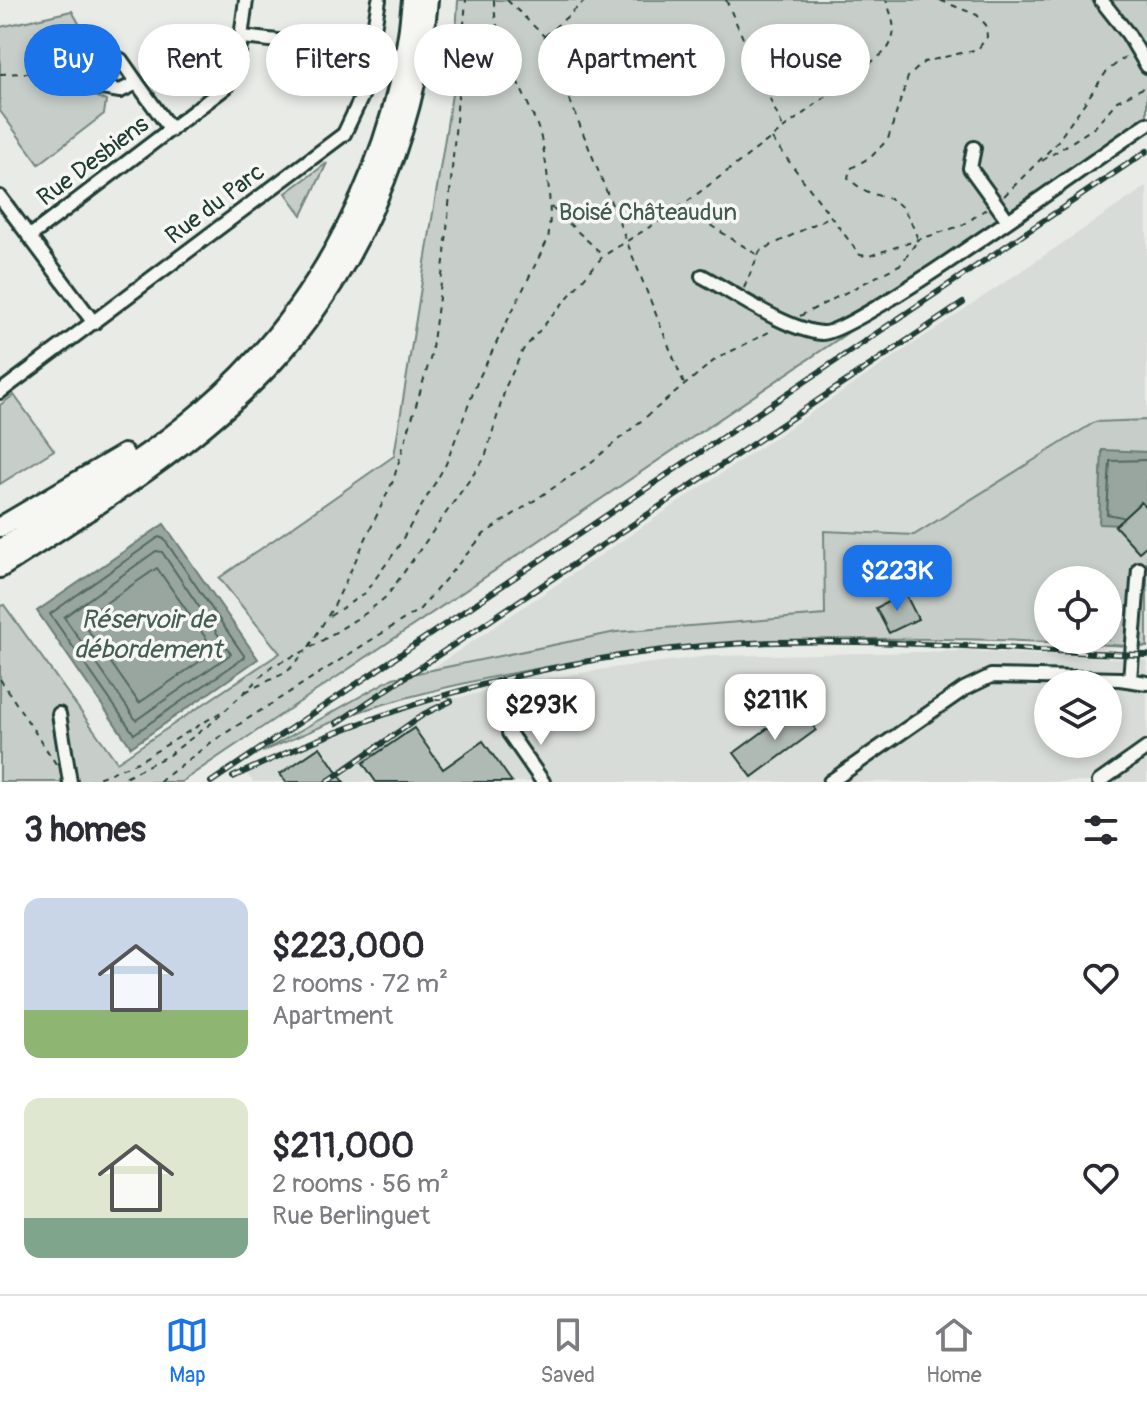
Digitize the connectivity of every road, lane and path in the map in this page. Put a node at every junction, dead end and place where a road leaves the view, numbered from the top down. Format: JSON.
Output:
{"nodes":[{"id":1,"x":246,"y":0,"type":"edge"},
{"id":2,"x":379,"y":0,"type":"edge"},
{"id":3,"x":412,"y":0,"type":"edge"},
{"id":4,"x":428,"y":0,"type":"edge"},
{"id":5,"x":466,"y":0,"type":"edge"},
{"id":6,"x":494,"y":0,"type":"edge"},
{"id":7,"x":507,"y":0,"type":"edge"},
{"id":8,"x":586,"y":0,"type":"edge"},
{"id":9,"x":726,"y":0,"type":"edge"},
{"id":10,"x":886,"y":0,"type":"edge"},
{"id":11,"x":939,"y":0,"type":"edge"},
{"id":12,"x":1101,"y":0,"type":"edge"},
{"id":13,"x":244,"y":24,"type":"edge"},
{"id":14,"x":375,"y":24,"type":"edge"},
{"id":15,"x":558,"y":24,"type":"edge"},
{"id":16,"x":538,"y":30,"type":"edge"},
{"id":17,"x":1139,"y":50,"type":"junction"},
{"id":18,"x":122,"y":61,"type":"edge"},
{"id":19,"x":1147,"y":66,"type":"edge"},
{"id":20,"x":24,"y":73,"type":"edge"},
{"id":21,"x":0,"y":74,"type":"edge"},
{"id":22,"x":137,"y":83,"type":"junction"},
{"id":23,"x":1147,"y":86,"type":"edge"},
{"id":24,"x":122,"y":90,"type":"edge"},
{"id":25,"x":214,"y":96,"type":"edge"},
{"id":26,"x":360,"y":96,"type":"edge"},
{"id":27,"x":569,"y":96,"type":"edge"},
{"id":28,"x":1147,"y":124,"type":"edge"},
{"id":29,"x":783,"y":129,"type":"junction"},
{"id":30,"x":171,"y":130,"type":"junction"},
{"id":31,"x":772,"y":138,"type":"junction"},
{"id":32,"x":974,"y":148,"type":"dead end"},
{"id":33,"x":1038,"y":164,"type":"junction"},
{"id":34,"x":0,"y":197,"type":"edge"},
{"id":35,"x":995,"y":202,"type":"junction"},
{"id":36,"x":680,"y":206,"type":"junction"},
{"id":37,"x":550,"y":207,"type":"junction"},
{"id":38,"x":831,"y":216,"type":"junction"},
{"id":39,"x":1007,"y":219,"type":"junction"},
{"id":40,"x":29,"y":237,"type":"junction"},
{"id":41,"x":628,"y":239,"type":"junction"},
{"id":42,"x":918,"y":240,"type":"junction"},
{"id":43,"x":757,"y":254,"type":"junction"},
{"id":44,"x":603,"y":256,"type":"junction"},
{"id":45,"x":702,"y":276,"type":"dead end"},
{"id":46,"x":741,"y":297,"type":"junction"},
{"id":47,"x":789,"y":322,"type":"junction"},
{"id":48,"x":94,"y":323,"type":"junction"},
{"id":49,"x":685,"y":385,"type":"junction"},
{"id":50,"x":2,"y":386,"type":"edge"},
{"id":51,"x":213,"y":402,"type":"junction"},
{"id":52,"x":123,"y":488,"type":"junction"},
{"id":53,"x":0,"y":527,"type":"edge"},
{"id":54,"x":0,"y":549,"type":"edge"},
{"id":55,"x":0,"y":568,"type":"edge"},
{"id":56,"x":1139,"y":569,"type":"dead end"},
{"id":57,"x":0,"y":581,"type":"edge"},
{"id":58,"x":328,"y":616,"type":"junction"},
{"id":59,"x":307,"y":650,"type":"junction"},
{"id":60,"x":0,"y":679,"type":"edge"},
{"id":61,"x":1130,"y":679,"type":"junction"},
{"id":62,"x":1147,"y":683,"type":"edge"},
{"id":63,"x":242,"y":693,"type":"junction"},
{"id":64,"x":222,"y":712,"type":"junction"},
{"id":65,"x":59,"y":714,"type":"dead end"},
{"id":66,"x":509,"y":733,"type":"dead end"},
{"id":67,"x":1147,"y":748,"type":"edge"},
{"id":68,"x":59,"y":770,"type":"dead end"},
{"id":69,"x":70,"y":782,"type":"edge"},
{"id":70,"x":88,"y":782,"type":"edge"},
{"id":71,"x":115,"y":782,"type":"edge"},
{"id":72,"x":159,"y":782,"type":"edge"},
{"id":73,"x":543,"y":782,"type":"edge"},
{"id":74,"x":830,"y":782,"type":"edge"},
{"id":75,"x":1099,"y":782,"type":"edge"}],
"edges":[{"from":1,"to":13,"type":"street","name":"Rue Desbiens"},
{"from":2,"to":14,"type":"street","name":"Rue du Parc"},
{"from":3,"to":51,"type":"highway"},
{"from":4,"to":52,"type":"highway"},
{"from":5,"to":58,"type":"path"},
{"from":6,"to":37,"type":"path"},
{"from":7,"to":16,"type":"path"},
{"from":8,"to":15,"type":"path"},
{"from":9,"to":29,"type":"path"},
{"from":10,"to":29,"type":"path"},
{"from":11,"to":42,"type":"path"},
{"from":12,"to":17,"type":"street"},
{"from":17,"to":19,"type":"street"},
{"from":17,"to":33,"type":"path"},
{"from":18,"to":22,"type":"street"},
{"from":20,"to":21,"type":"path"},
{"from":22,"to":24,"type":"street"},
{"from":22,"to":30,"type":"street"},
{"from":23,"to":33,"type":"path"},
{"from":25,"to":30,"type":"street","name":"Rue Desbiens"},
{"from":26,"to":48,"type":"street","name":"Rue du Parc"},
{"from":27,"to":41,"type":"path"},
{"from":28,"to":39,"type":"street"},
{"from":29,"to":31,"type":"path"},
{"from":30,"to":40,"type":"street","name":"Rue Desbiens"},
{"from":31,"to":36,"type":"path"},
{"from":31,"to":38,"type":"path"},
{"from":32,"to":35,"type":"street"},
{"from":33,"to":35,"type":"path"},
{"from":34,"to":40,"type":"street"},
{"from":35,"to":39,"type":"street"},
{"from":35,"to":42,"type":"path"},
{"from":36,"to":41,"type":"path"},
{"from":36,"to":43,"type":"path"},
{"from":37,"to":44,"type":"path"},
{"from":37,"to":58,"type":"path"},
{"from":38,"to":42,"type":"path"},
{"from":38,"to":43,"type":"path"},
{"from":39,"to":47,"type":"street"},
{"from":40,"to":48,"type":"street"},
{"from":41,"to":44,"type":"path"},
{"from":41,"to":49,"type":"path"},
{"from":42,"to":47,"type":"path"},
{"from":43,"to":46,"type":"path"},
{"from":44,"to":59,"type":"path"},
{"from":45,"to":46,"type":"street"},
{"from":46,"to":47,"type":"street"},
{"from":47,"to":49,"type":"path"},
{"from":48,"to":50,"type":"street","name":"Rue du Parc"},
{"from":49,"to":72,"type":"path"},
{"from":51,"to":53,"type":"highway"},
{"from":51,"to":54,"type":"highway"},
{"from":52,"to":55,"type":"highway"},
{"from":52,"to":57,"type":"highway"},
{"from":56,"to":61,"type":"street"},
{"from":58,"to":59,"type":"path"},
{"from":59,"to":63,"type":"path"},
{"from":59,"to":63,"type":"path"},
{"from":60,"to":68,"type":"path"},
{"from":61,"to":62,"type":"street"},
{"from":61,"to":74,"type":"street"},
{"from":63,"to":64,"type":"path"},
{"from":64,"to":70,"type":"path"},
{"from":64,"to":71,"type":"path"},
{"from":65,"to":69,"type":"street"},
{"from":66,"to":73,"type":"street"},
{"from":67,"to":75,"type":"street"}]}
